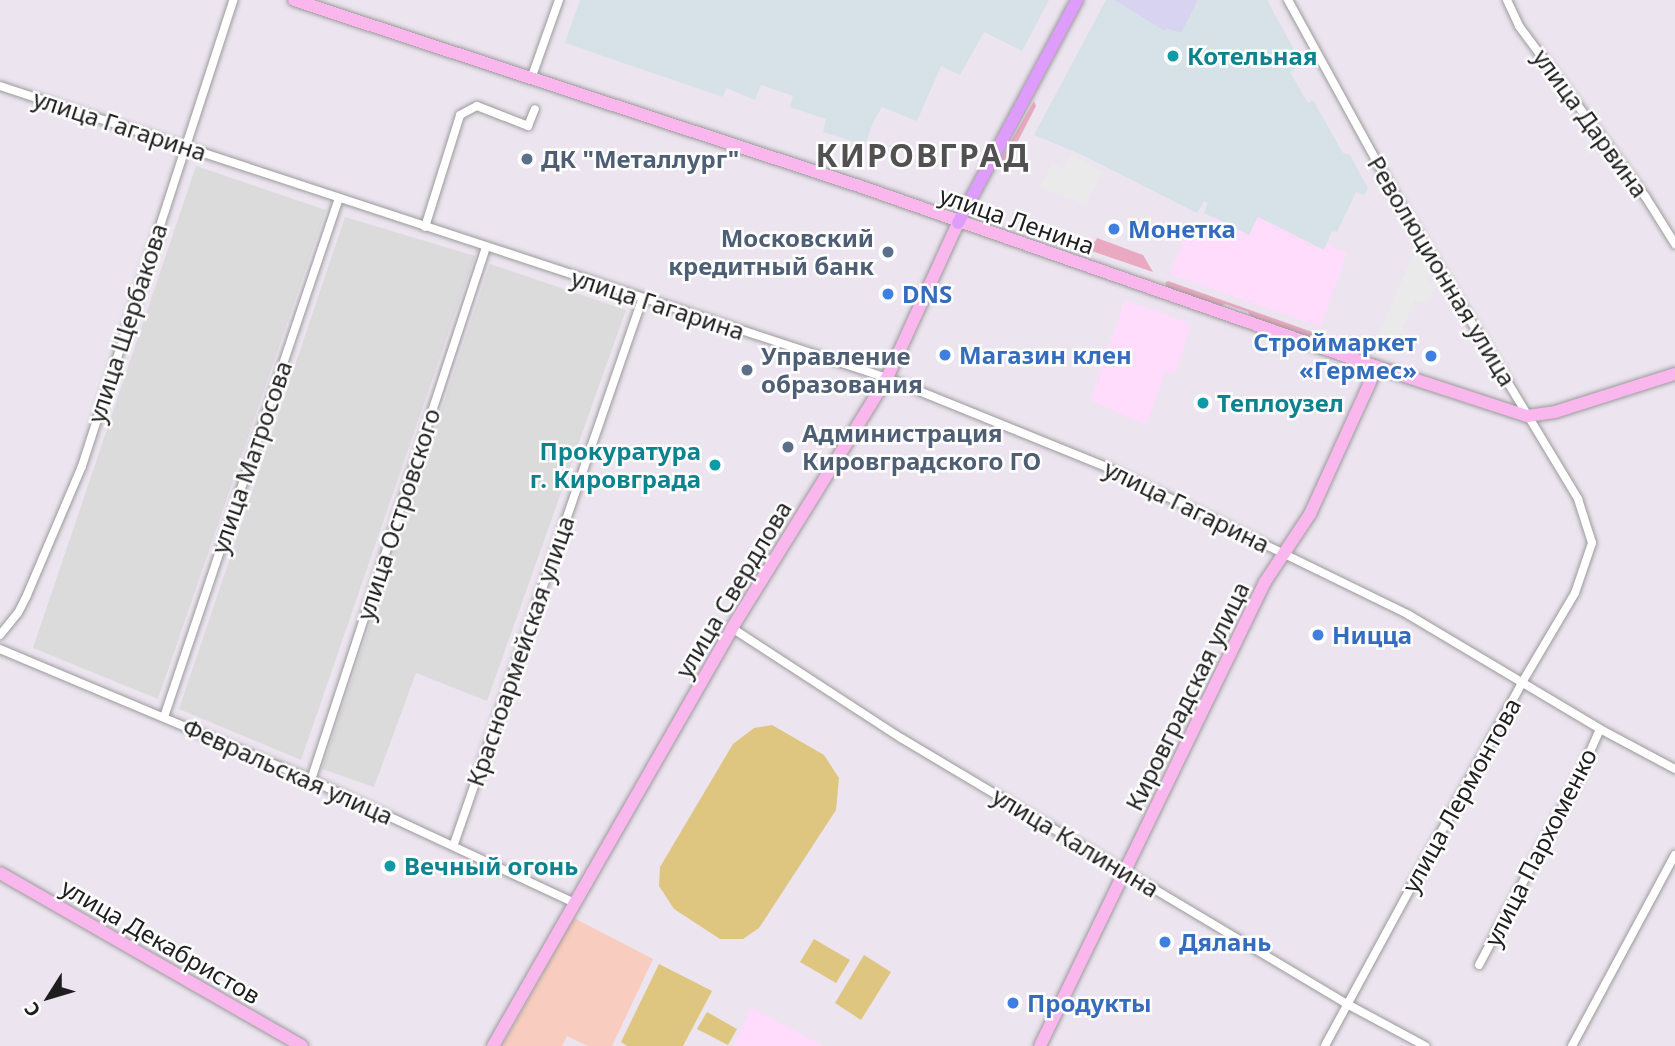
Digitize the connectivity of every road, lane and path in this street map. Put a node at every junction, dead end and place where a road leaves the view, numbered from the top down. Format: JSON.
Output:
{"nodes":[{"id":1,"x":233,"y":0,"type":"edge"},
{"id":2,"x":293,"y":0,"type":"edge"},
{"id":3,"x":559,"y":0,"type":"edge"},
{"id":4,"x":1077,"y":0,"type":"edge"},
{"id":5,"x":1288,"y":0,"type":"edge"},
{"id":6,"x":1506,"y":1,"type":"edge"},
{"id":7,"x":531,"y":79,"type":"junction"},
{"id":8,"x":0,"y":86,"type":"edge"},
{"id":9,"x":535,"y":109,"type":"dead end"},
{"id":10,"x":184,"y":146,"type":"junction"},
{"id":11,"x":339,"y":198,"type":"junction"},
{"id":12,"x":958,"y":223,"type":"junction"},
{"id":13,"x":425,"y":227,"type":"junction"},
{"id":14,"x":1675,"y":244,"type":"edge"},
{"id":15,"x":486,"y":247,"type":"junction"},
{"id":16,"x":642,"y":300,"type":"junction"},
{"id":17,"x":1377,"y":367,"type":"junction"},
{"id":18,"x":1675,"y":374,"type":"edge"},
{"id":19,"x":887,"y":378,"type":"junction"},
{"id":20,"x":1527,"y":416,"type":"junction"},
{"id":21,"x":1592,"y":543,"type":"joint"},
{"id":22,"x":1286,"y":553,"type":"junction"},
{"id":23,"x":732,"y":628,"type":"junction"},
{"id":24,"x":0,"y":635,"type":"edge"},
{"id":25,"x":0,"y":649,"type":"edge"},
{"id":26,"x":1523,"y":681,"type":"junction"},
{"id":27,"x":164,"y":717,"type":"junction"},
{"id":28,"x":1600,"y":729,"type":"junction"},
{"id":29,"x":1675,"y":769,"type":"edge"},
{"id":30,"x":311,"y":780,"type":"junction"},
{"id":31,"x":454,"y":844,"type":"junction"},
{"id":32,"x":1675,"y":855,"type":"edge"},
{"id":33,"x":1125,"y":871,"type":"junction"},
{"id":34,"x":0,"y":873,"type":"edge"},
{"id":35,"x":573,"y":902,"type":"junction"},
{"id":36,"x":1479,"y":965,"type":"dead end"},
{"id":37,"x":1347,"y":1004,"type":"junction"},
{"id":38,"x":302,"y":1046,"type":"edge"},
{"id":39,"x":493,"y":1046,"type":"edge"},
{"id":40,"x":1040,"y":1046,"type":"edge"},
{"id":41,"x":1325,"y":1046,"type":"edge"},
{"id":42,"x":1425,"y":1046,"type":"edge"},
{"id":43,"x":1572,"y":1046,"type":"edge"}],
"edges":[{"from":1,"to":10,"type":"street","name":"улица Щербакова"},
{"from":2,"to":7,"type":"main road","name":"улица Ленина"},
{"from":3,"to":7,"type":"street"},
{"from":4,"to":12,"type":"main road","name":"улица Свердлова"},
{"from":5,"to":20,"type":"street","name":"Революционная улица"},
{"from":6,"to":14,"type":"street","name":"улица Дарвина"},
{"from":7,"to":12,"type":"main road","name":"улица Ленина"},
{"from":8,"to":10,"type":"street","name":"улица Гагарина"},
{"from":9,"to":13,"type":"street"},
{"from":10,"to":11,"type":"street","name":"улица Гагарина"},
{"from":10,"to":24,"type":"street","name":"улица Щербакова"},
{"from":11,"to":13,"type":"street","name":"улица Гагарина"},
{"from":11,"to":27,"type":"street","name":"улица Матросова"},
{"from":12,"to":17,"type":"main road","name":"улица Ленина"},
{"from":12,"to":19,"type":"main road","name":"улица Свердлова"},
{"from":13,"to":15,"type":"street","name":"улица Гагарина"},
{"from":15,"to":16,"type":"street","name":"улица Гагарина"},
{"from":15,"to":30,"type":"street","name":"улица Островского"},
{"from":16,"to":19,"type":"street","name":"улица Гагарина"},
{"from":16,"to":31,"type":"street","name":"Красноармейская улица"},
{"from":17,"to":20,"type":"main road","name":"улица Ленина"},
{"from":17,"to":22,"type":"main road","name":"Кировградская улица"},
{"from":18,"to":20,"type":"main road"},
{"from":19,"to":22,"type":"street","name":"улица Гагарина"},
{"from":19,"to":23,"type":"main road","name":"улица Свердлова"},
{"from":20,"to":21,"type":"street","name":"Революционная улица"},
{"from":21,"to":26,"type":"street","name":"улица Лермонтова"},
{"from":22,"to":26,"type":"street","name":"улица Гагарина"},
{"from":22,"to":33,"type":"main road","name":"Кировградская улица"},
{"from":23,"to":33,"type":"street","name":"улица Калинина"},
{"from":23,"to":35,"type":"main road","name":"улица Свердлова"},
{"from":25,"to":27,"type":"street","name":"Февральская улица"},
{"from":26,"to":28,"type":"street","name":"улица Гагарина"},
{"from":26,"to":37,"type":"street","name":"улица Лермонтова"},
{"from":27,"to":30,"type":"street","name":"Февральская улица"},
{"from":28,"to":29,"type":"street","name":"улица Гагарина"},
{"from":28,"to":36,"type":"street","name":"улица Пархоменко"},
{"from":30,"to":31,"type":"street","name":"Февральская улица"},
{"from":31,"to":35,"type":"street","name":"Февральская улица"},
{"from":32,"to":43,"type":"street"},
{"from":33,"to":37,"type":"street","name":"улица Калинина"},
{"from":33,"to":40,"type":"main road","name":"Кировградская улица"},
{"from":34,"to":38,"type":"main road","name":"улица Декабристов"},
{"from":35,"to":39,"type":"main road","name":"улица Свердлова"},
{"from":37,"to":41,"type":"street","name":"улица Лермонтова"},
{"from":37,"to":42,"type":"street","name":"улица Калинина"}]}
